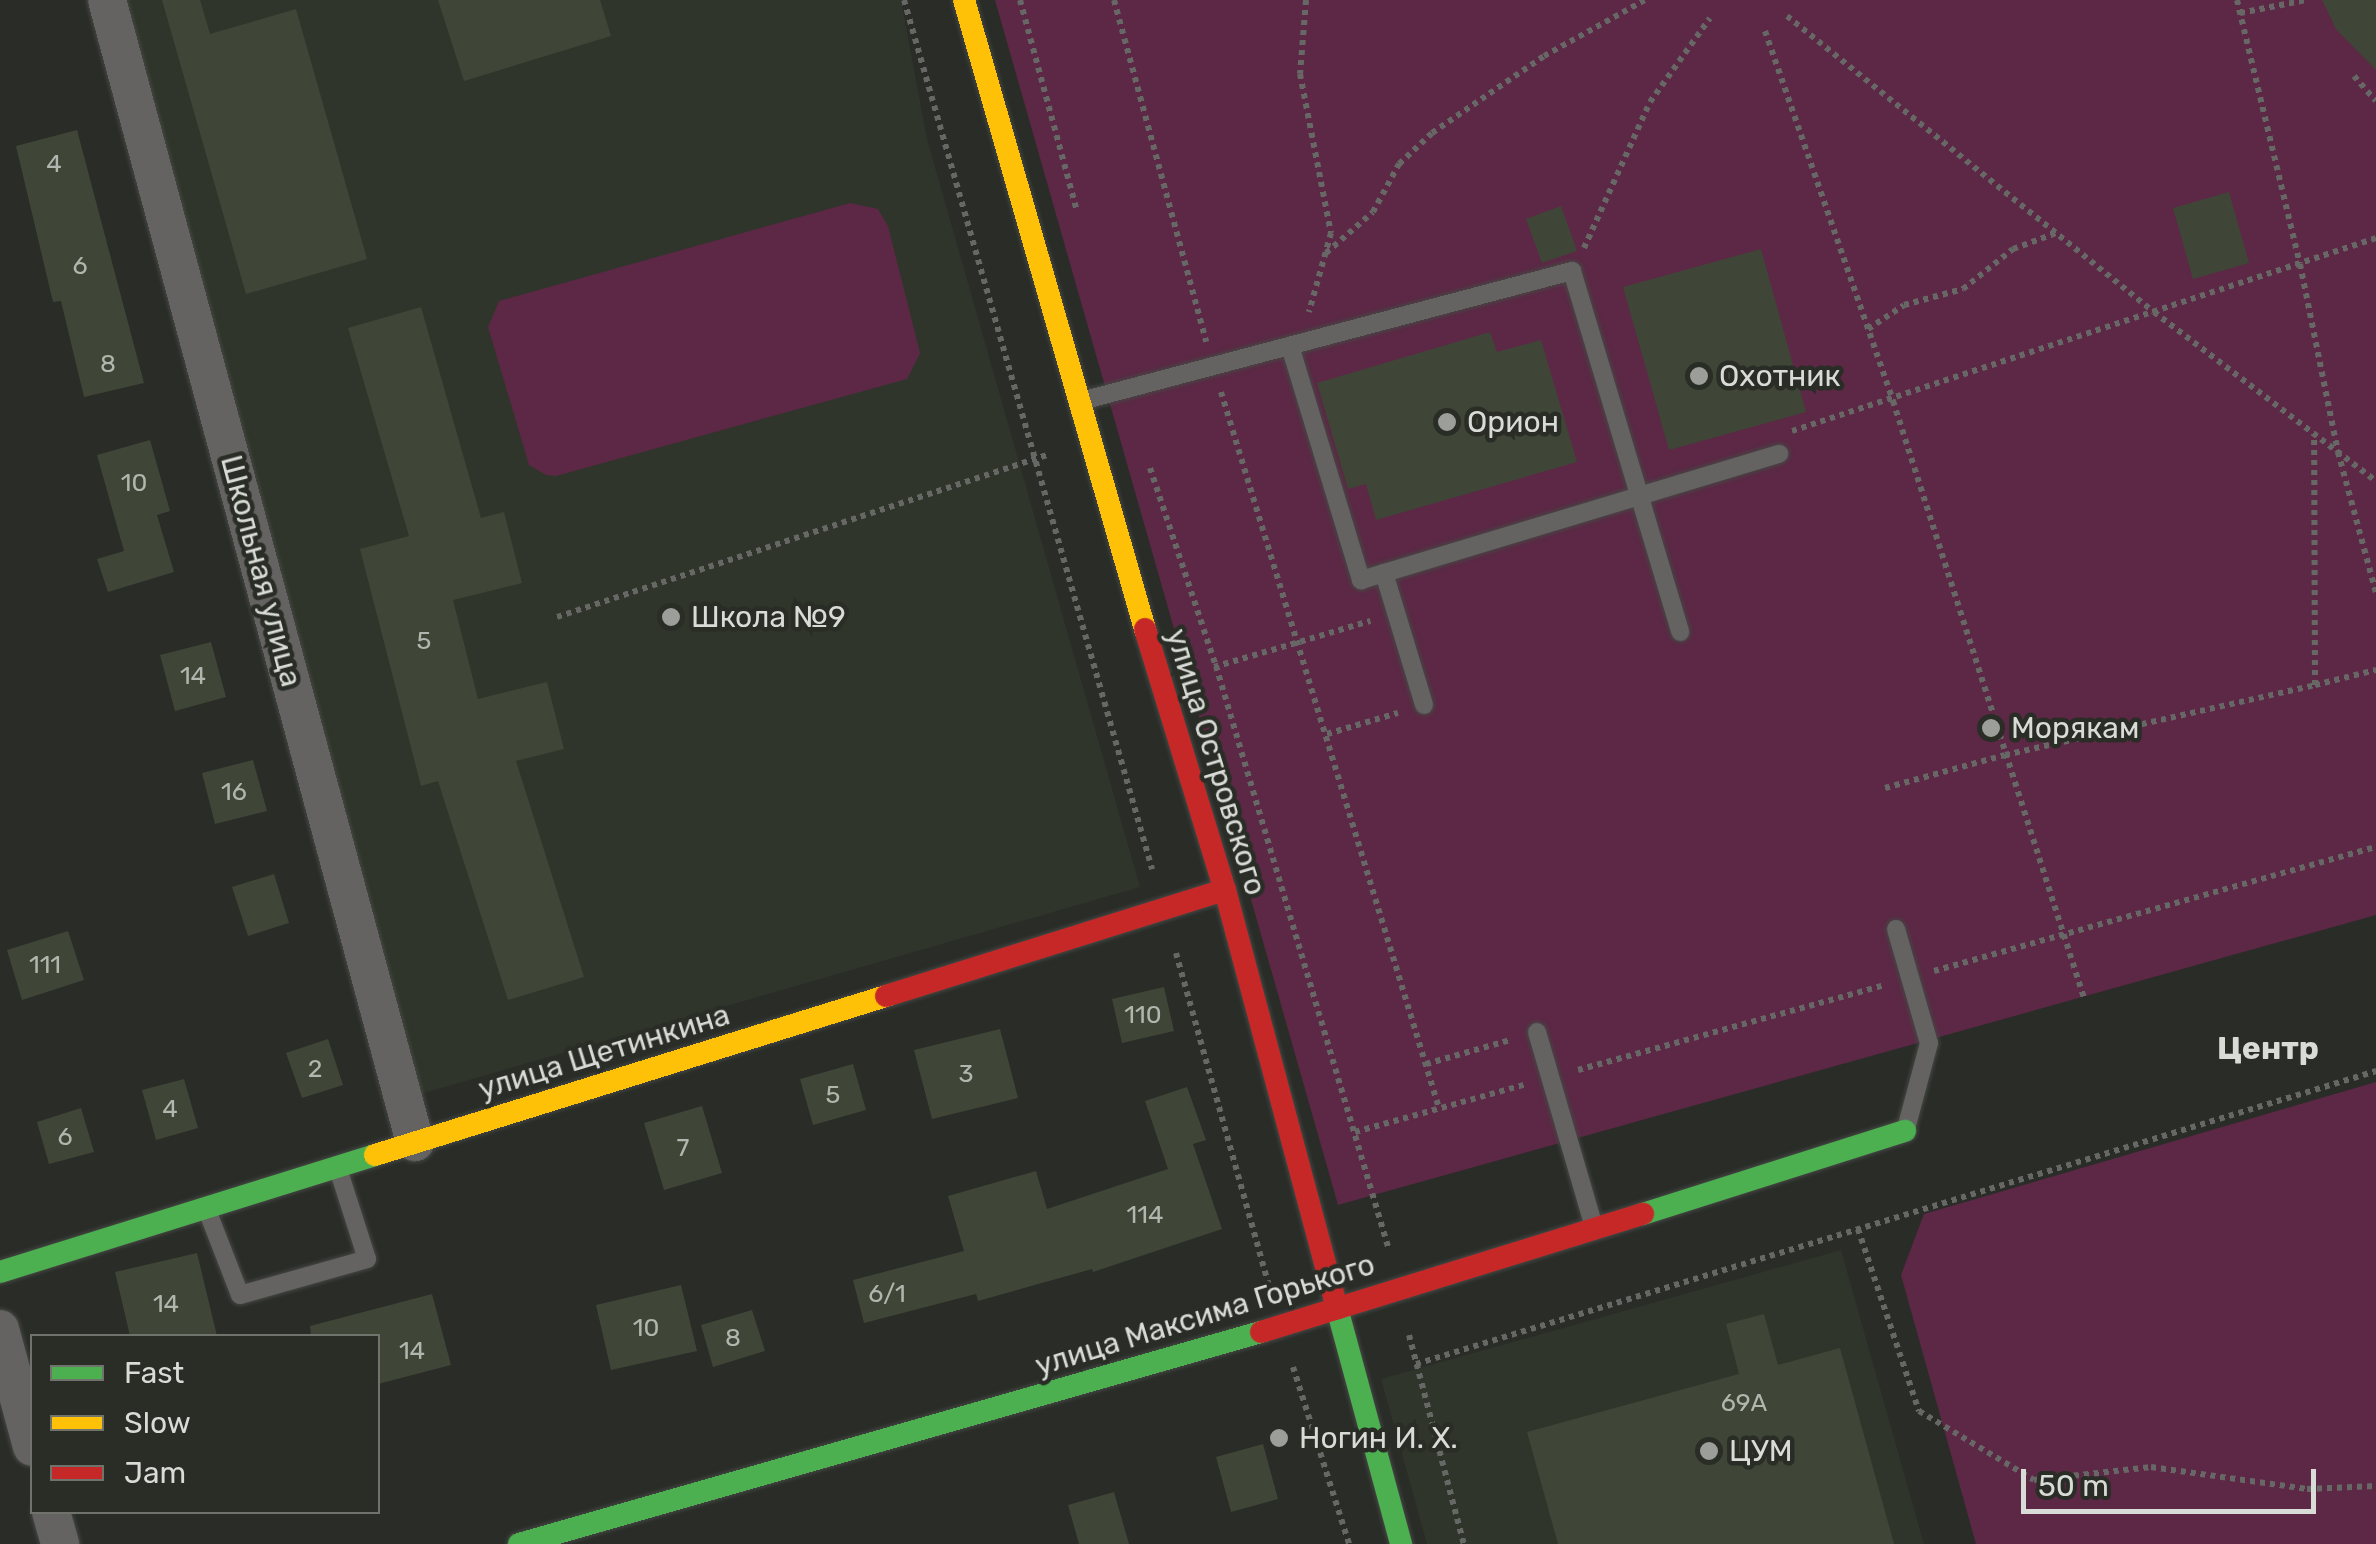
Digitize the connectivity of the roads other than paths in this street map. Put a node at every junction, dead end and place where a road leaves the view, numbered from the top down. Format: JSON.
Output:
{"nodes":[{"id":1,"x":107,"y":0,"type":"edge"},
{"id":2,"x":964,"y":0,"type":"edge"},
{"id":3,"x":1295,"y":344,"type":"junction"},
{"id":4,"x":1080,"y":402,"type":"junction"},
{"id":5,"x":1780,"y":454,"type":"dead end"},
{"id":6,"x":1638,"y":497,"type":"junction"},
{"id":7,"x":1384,"y":573,"type":"junction"},
{"id":8,"x":1680,"y":632,"type":"dead end"},
{"id":9,"x":1424,"y":706,"type":"road end"},
{"id":10,"x":1225,"y":890,"type":"junction"},
{"id":11,"x":1896,"y":929,"type":"dead end"},
{"id":12,"x":1529,"y":1035,"type":"road end"},
{"id":13,"x":1905,"y":1130,"type":"joint"},
{"id":14,"x":415,"y":1142,"type":"junction"},
{"id":15,"x":337,"y":1167,"type":"junction"},
{"id":16,"x":206,"y":1208,"type":"junction"},
{"id":17,"x":1594,"y":1228,"type":"junction"},
{"id":18,"x":0,"y":1272,"type":"edge"},
{"id":19,"x":1339,"y":1310,"type":"junction"},
{"id":20,"x":0,"y":1329,"type":"edge"},
{"id":21,"x":30,"y":1439,"type":"edge"},
{"id":22,"x":51,"y":1514,"type":"edge"},
{"id":23,"x":60,"y":1544,"type":"edge"},
{"id":24,"x":519,"y":1544,"type":"edge"},
{"id":25,"x":1402,"y":1544,"type":"edge"}],
"edges":[{"from":1,"to":14,"type":"street","name":"Школьная улица"},
{"from":2,"to":4,"type":"street","name":"улица Островского"},
{"from":3,"to":4,"type":"lane"},
{"from":3,"to":6,"type":"lane"},
{"from":3,"to":7,"type":"lane"},
{"from":4,"to":10,"type":"street","name":"улица Островского"},
{"from":5,"to":6,"type":"lane"},
{"from":6,"to":7,"type":"lane"},
{"from":6,"to":8,"type":"lane"},
{"from":7,"to":9,"type":"lane"},
{"from":10,"to":14,"type":"street","name":"улица Щетинкина"},
{"from":10,"to":19,"type":"street","name":"улица Островского"},
{"from":11,"to":13,"type":"lane"},
{"from":12,"to":17,"type":"lane"},
{"from":13,"to":17,"type":"street","name":"улица Максима Горького"},
{"from":14,"to":15,"type":"street","name":"улица Щетинкина"},
{"from":15,"to":16,"type":"street","name":"улица Щетинкина"},
{"from":15,"to":16,"type":"lane"},
{"from":16,"to":18,"type":"street","name":"улица Щетинкина"},
{"from":17,"to":19,"type":"street","name":"улица Максима Горького"},
{"from":19,"to":24,"type":"street","name":"улица Максима Горького"},
{"from":19,"to":25,"type":"street","name":"улица Островского"},
{"from":20,"to":21,"type":"street"},
{"from":22,"to":23,"type":"street"}]}
